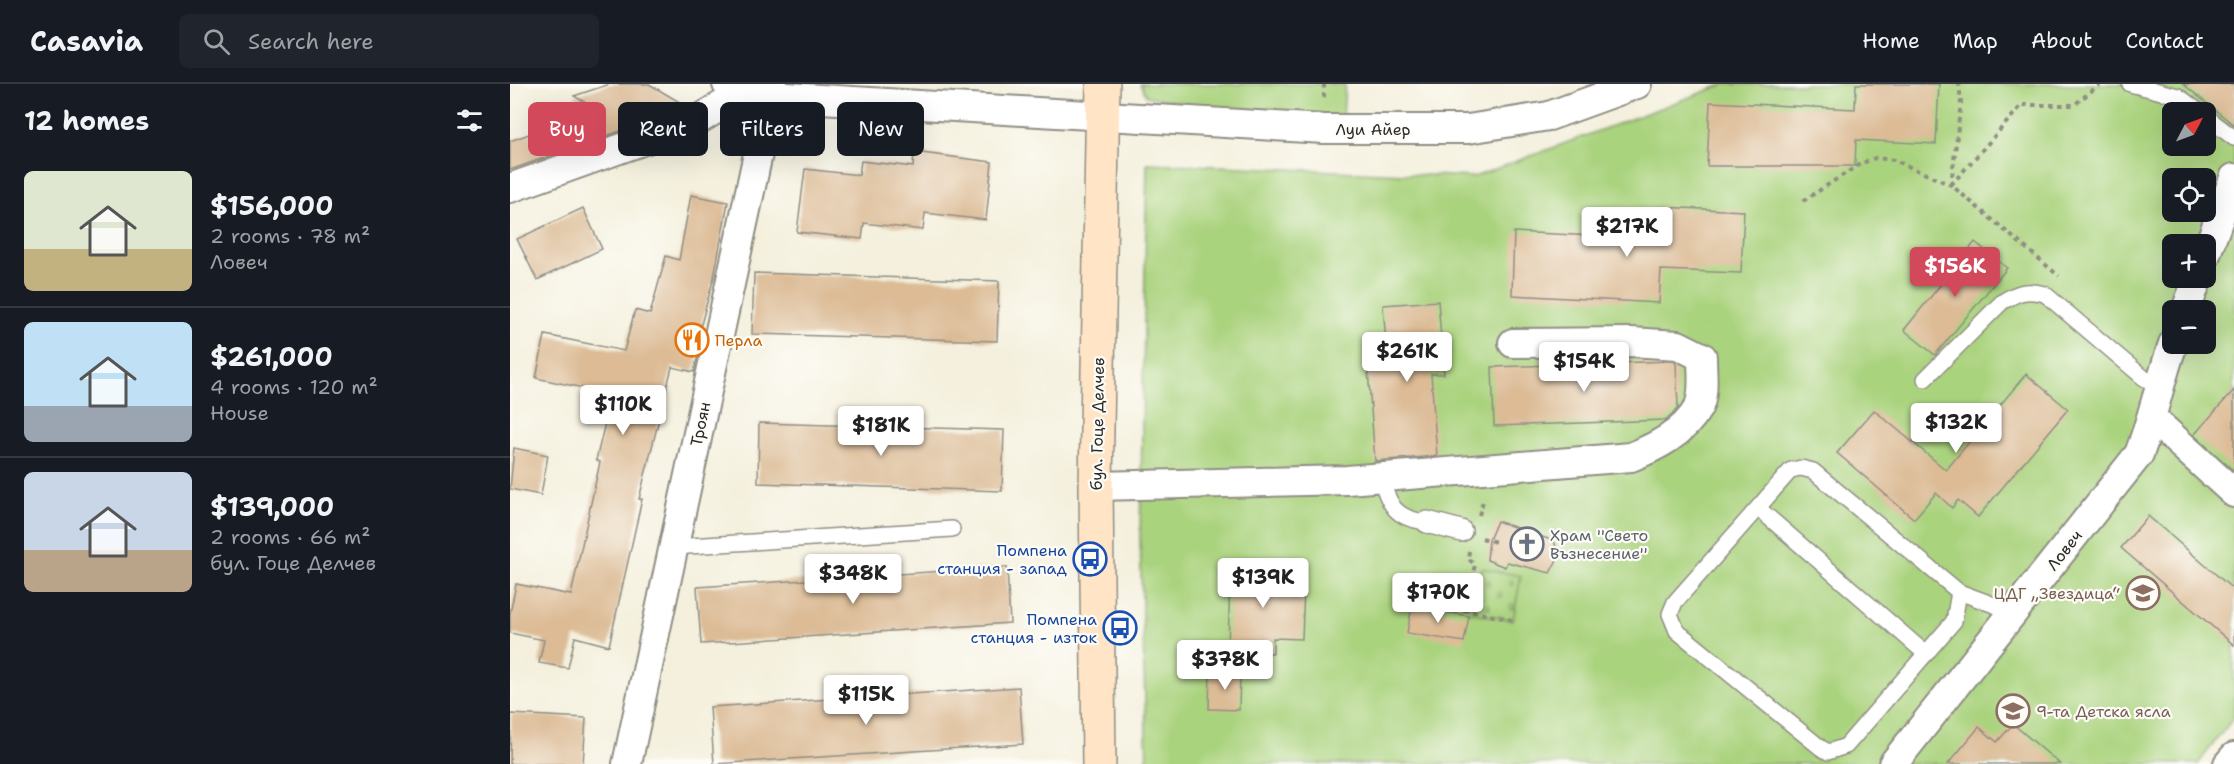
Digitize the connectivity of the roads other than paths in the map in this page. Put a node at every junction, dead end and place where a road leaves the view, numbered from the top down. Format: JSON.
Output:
{"nodes":[{"id":1,"x":1103,"y":84,"type":"edge"},
{"id":2,"x":1637,"y":84,"type":"edge"},
{"id":3,"x":2130,"y":84,"type":"edge"},
{"id":4,"x":734,"y":88,"type":"edge"},
{"id":5,"x":772,"y":90,"type":"edge"},
{"id":6,"x":2186,"y":102,"type":"edge"},
{"id":7,"x":1101,"y":117,"type":"junction"},
{"id":8,"x":2216,"y":124,"type":"edge"},
{"id":9,"x":2234,"y":138,"type":"edge"},
{"id":10,"x":2234,"y":178,"type":"edge"},
{"id":11,"x":510,"y":188,"type":"edge"},
{"id":12,"x":2213,"y":234,"type":"edge"},
{"id":13,"x":1513,"y":343,"type":"dead end"},
{"id":14,"x":2170,"y":354,"type":"edge"},
{"id":15,"x":1925,"y":379,"type":"dead end"},
{"id":16,"x":2158,"y":386,"type":"junction"},
{"id":17,"x":2153,"y":419,"type":"junction"},
{"id":18,"x":1380,"y":477,"type":"junction"},
{"id":19,"x":1096,"y":486,"type":"junction"},
{"id":20,"x":2234,"y":493,"type":"edge"},
{"id":21,"x":1758,"y":508,"type":"junction"},
{"id":22,"x":1426,"y":522,"type":"joint"},
{"id":23,"x":952,"y":529,"type":"dead end"},
{"id":24,"x":1461,"y":531,"type":"dead end"},
{"id":25,"x":674,"y":547,"type":"junction"},
{"id":26,"x":1959,"y":592,"type":"junction"},
{"id":27,"x":2016,"y":613,"type":"junction"},
{"id":28,"x":1926,"y":654,"type":"junction"},
{"id":29,"x":2234,"y":757,"type":"edge"},
{"id":30,"x":627,"y":764,"type":"edge"},
{"id":31,"x":1099,"y":764,"type":"edge"},
{"id":32,"x":1893,"y":764,"type":"edge"},
{"id":33,"x":2228,"y":764,"type":"edge"}],
"edges":[{"from":1,"to":7,"type":"main road","name":"бул. Гоце Делчев"},
{"from":2,"to":7,"type":"street","name":"Луи Айер"},
{"from":3,"to":6,"type":"lane"},
{"from":4,"to":5,"type":"street","name":"Луи Айер"},
{"from":4,"to":11,"type":"street"},
{"from":5,"to":7,"type":"street","name":"Луи Айер"},
{"from":5,"to":25,"type":"street","name":"Троян"},
{"from":7,"to":19,"type":"main road","name":"бул. Гоце Делчев"},
{"from":8,"to":9,"type":"lane"},
{"from":10,"to":12,"type":"street"},
{"from":13,"to":18,"type":"street"},
{"from":14,"to":16,"type":"street","name":"Ловеч"},
{"from":15,"to":16,"type":"lane"},
{"from":16,"to":17,"type":"street","name":"Ловеч"},
{"from":17,"to":20,"type":"street"},
{"from":17,"to":27,"type":"street","name":"Ловеч"},
{"from":18,"to":19,"type":"street"},
{"from":18,"to":22,"type":"lane"},
{"from":19,"to":31,"type":"main road","name":"бул. Гоце Делчев"},
{"from":21,"to":26,"type":"lane"},
{"from":21,"to":28,"type":"lane"},
{"from":21,"to":28,"type":"lane"},
{"from":22,"to":24,"type":"street"},
{"from":23,"to":25,"type":"lane"},
{"from":25,"to":30,"type":"street","name":"Троян"},
{"from":26,"to":27,"type":"lane"},
{"from":26,"to":28,"type":"lane"},
{"from":27,"to":32,"type":"street","name":"Ловеч"},
{"from":29,"to":33,"type":"street"}]}
